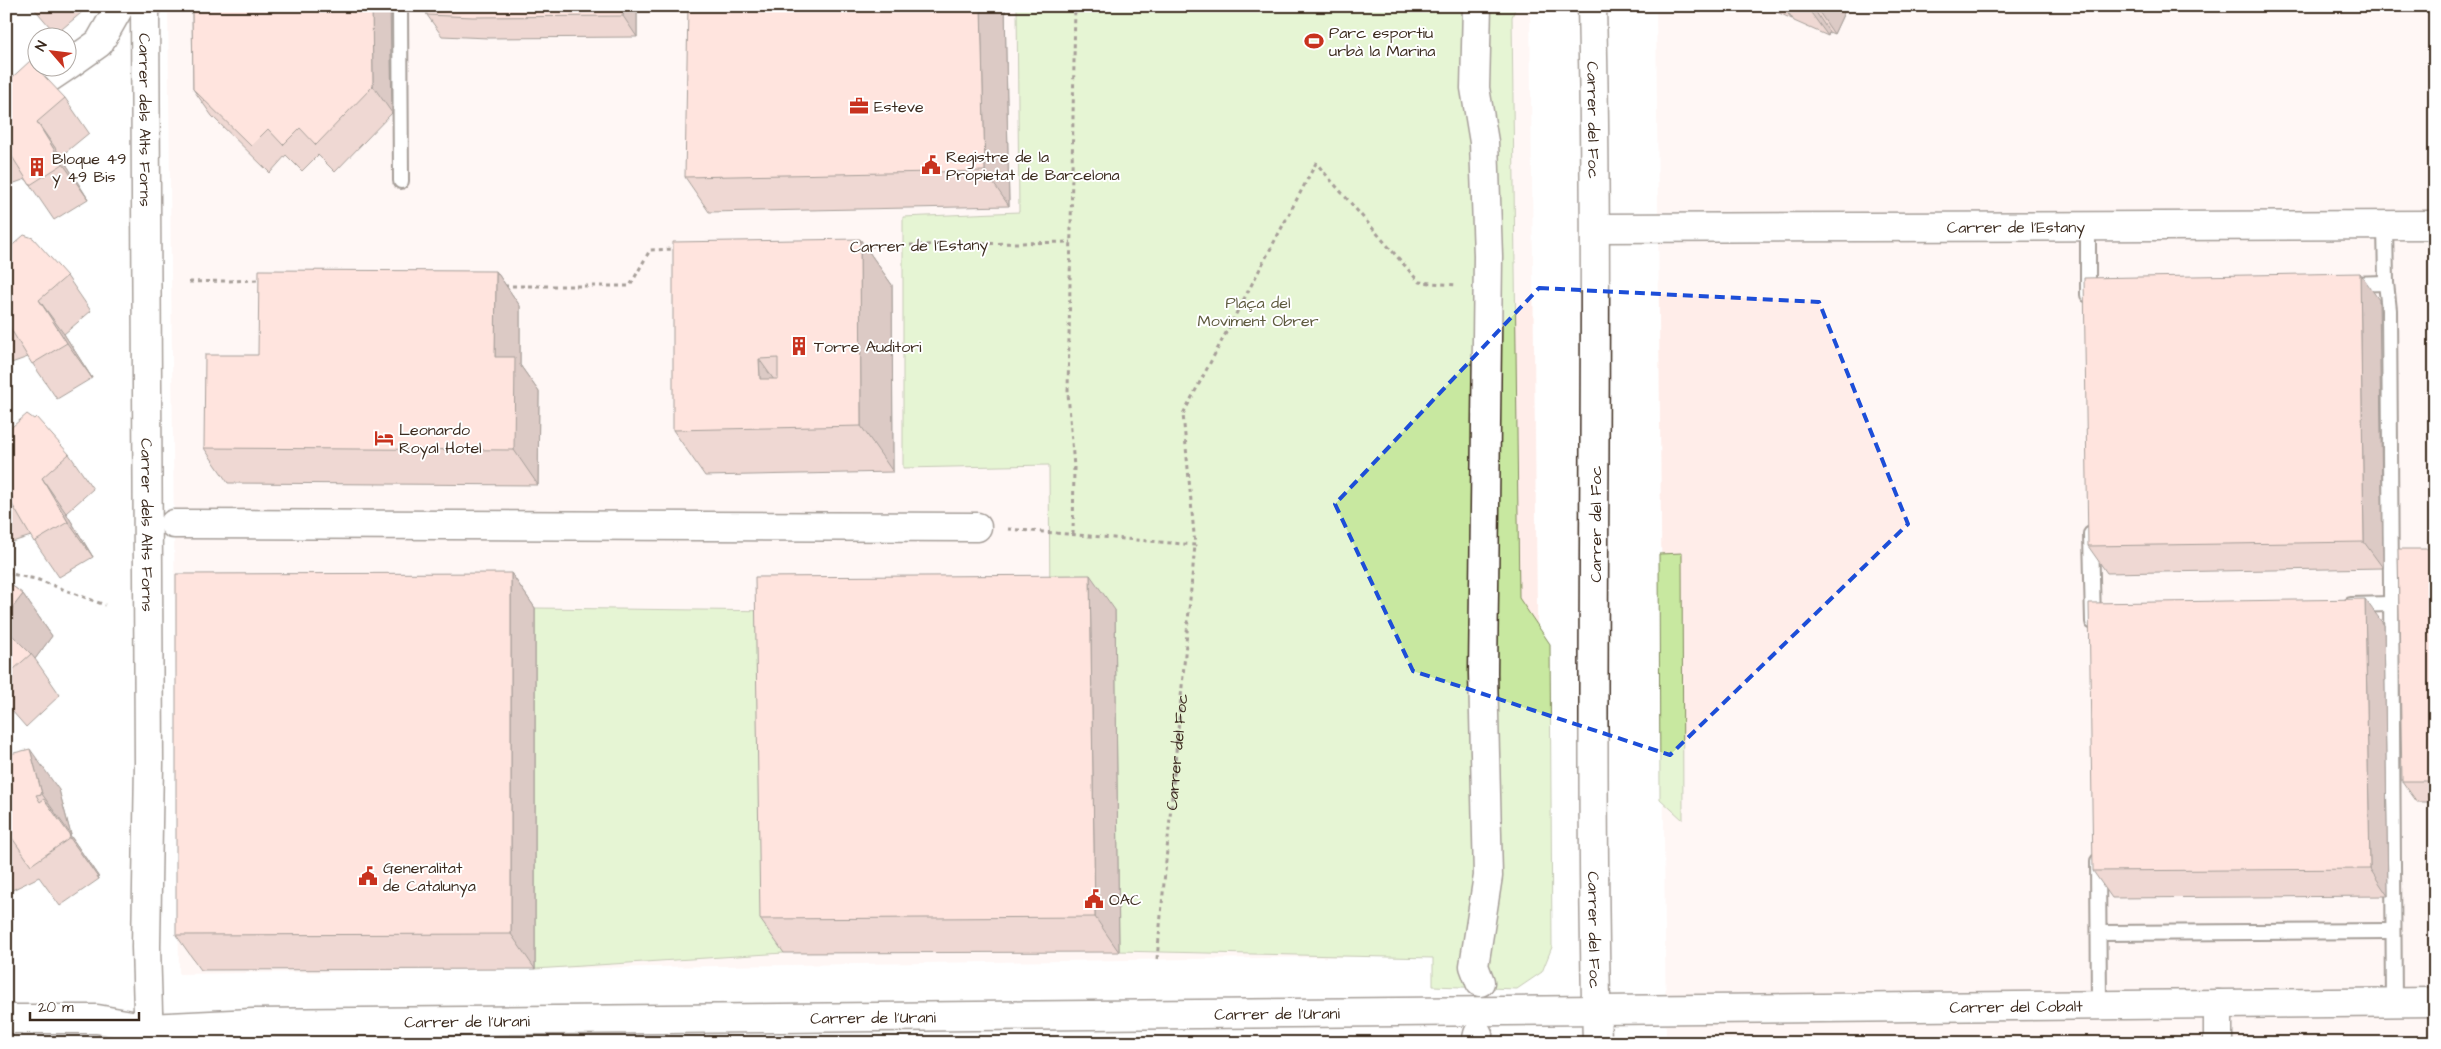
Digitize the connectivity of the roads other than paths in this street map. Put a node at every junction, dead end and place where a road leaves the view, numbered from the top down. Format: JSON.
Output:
{"nodes":[{"id":1,"x":120,"y":6,"type":"edge"},
{"id":2,"x":145,"y":6,"type":"edge"},
{"id":3,"x":400,"y":6,"type":"edge"},
{"id":4,"x":1477,"y":6,"type":"edge"},
{"id":5,"x":1592,"y":6,"type":"edge"},
{"id":6,"x":78,"y":58,"type":"edge"},
{"id":7,"x":49,"y":78,"type":"edge"},
{"id":8,"x":6,"y":107,"type":"edge"},
{"id":9,"x":401,"y":181,"type":"dead end"},
{"id":10,"x":2385,"y":225,"type":"junction"},
{"id":11,"x":2435,"y":225,"type":"edge"},
{"id":12,"x":2088,"y":226,"type":"junction"},
{"id":13,"x":1596,"y":228,"type":"junction"},
{"id":14,"x":2386,"y":283,"type":"junction"},
{"id":15,"x":2336,"y":285,"type":"edge"},
{"id":16,"x":2086,"y":311,"type":"edge"},
{"id":17,"x":2090,"y":520,"type":"edge"},
{"id":18,"x":174,"y":524,"type":"dead end"},
{"id":19,"x":977,"y":527,"type":"road end"},
{"id":20,"x":2390,"y":604,"type":"junction"},
{"id":21,"x":2340,"y":605,"type":"edge"},
{"id":22,"x":2093,"y":639,"type":"edge"},
{"id":23,"x":2097,"y":844,"type":"edge"},
{"id":24,"x":2393,"y":931,"type":"junction"},
{"id":25,"x":2099,"y":933,"type":"junction"},
{"id":26,"x":1477,"y":974,"type":"dead end"},
{"id":27,"x":2435,"y":1002,"type":"edge"},
{"id":28,"x":2394,"y":1003,"type":"junction"},
{"id":29,"x":2218,"y":1004,"type":"junction"},
{"id":30,"x":2099,"y":1005,"type":"junction"},
{"id":31,"x":1597,"y":1010,"type":"junction"},
{"id":32,"x":6,"y":1019,"type":"edge"},
{"id":33,"x":148,"y":1035,"type":"edge"},
{"id":34,"x":1598,"y":1043,"type":"edge"},
{"id":35,"x":2218,"y":1043,"type":"edge"}],
"edges":[{"from":1,"to":6,"type":"street"},
{"from":2,"to":33,"type":"street","name":"Carrer dels Alts Forns"},
{"from":3,"to":9,"type":"lane"},
{"from":4,"to":26,"type":"street"},
{"from":5,"to":13,"type":"street","name":"Carrer del Foc"},
{"from":7,"to":8,"type":"street"},
{"from":10,"to":11,"type":"street","name":"Carrer de l'Estany"},
{"from":10,"to":12,"type":"street","name":"Carrer de l'Estany"},
{"from":10,"to":14,"type":"lane"},
{"from":12,"to":13,"type":"street","name":"Carrer de l'Estany"},
{"from":12,"to":16,"type":"lane"},
{"from":13,"to":31,"type":"street","name":"Carrer del Foc"},
{"from":14,"to":15,"type":"lane"},
{"from":14,"to":20,"type":"lane"},
{"from":17,"to":22,"type":"lane"},
{"from":18,"to":19,"type":"street"},
{"from":20,"to":21,"type":"lane"},
{"from":20,"to":24,"type":"lane"},
{"from":23,"to":25,"type":"lane"},
{"from":24,"to":25,"type":"lane"},
{"from":24,"to":28,"type":"lane"},
{"from":25,"to":30,"type":"lane"},
{"from":27,"to":28,"type":"street","name":"Carrer del Cobalt"},
{"from":28,"to":29,"type":"street","name":"Carrer del Cobalt"},
{"from":29,"to":30,"type":"street","name":"Carrer del Cobalt"},
{"from":29,"to":35,"type":"street"},
{"from":30,"to":31,"type":"street","name":"Carrer del Cobalt"},
{"from":31,"to":33,"type":"street","name":"Carrer de l'Urani"},
{"from":31,"to":34,"type":"street","name":"Carrer del Foc"},
{"from":32,"to":33,"type":"street","name":"Carrer de l'Urani"}]}
